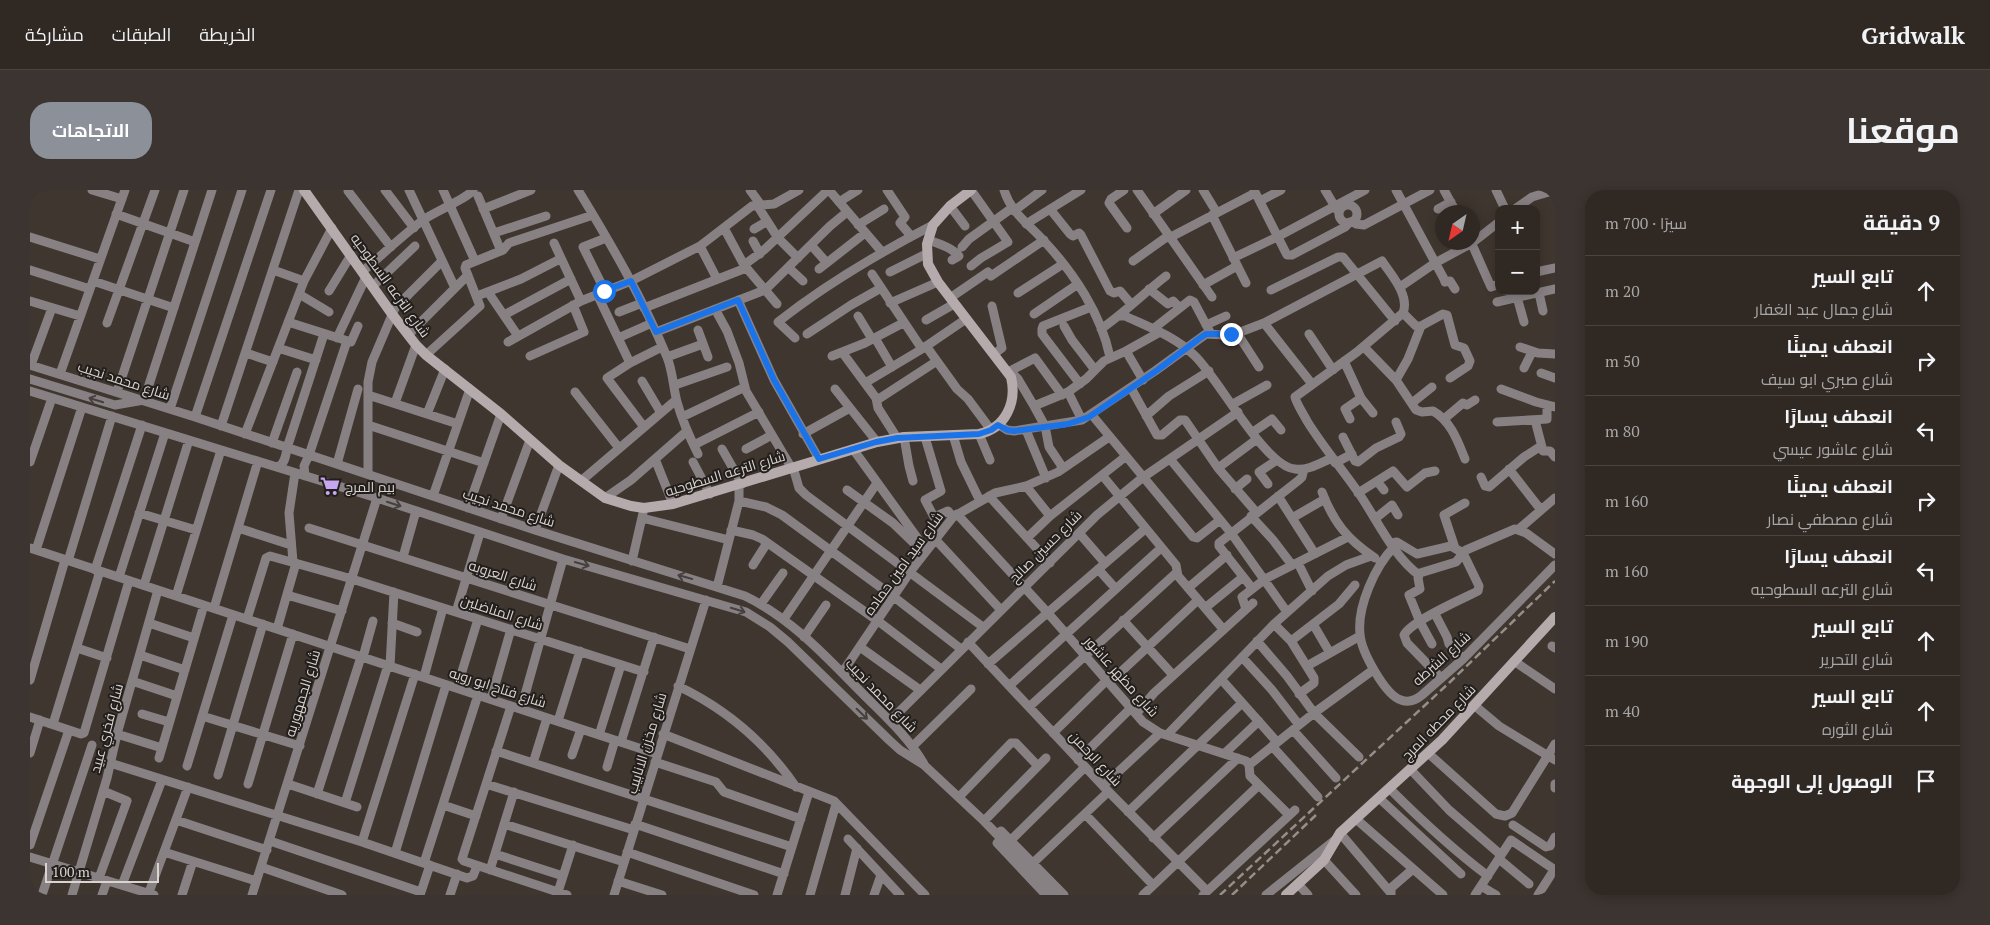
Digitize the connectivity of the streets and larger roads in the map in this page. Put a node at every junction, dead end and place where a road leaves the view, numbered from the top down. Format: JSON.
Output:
{"nodes":[{"id":1,"x":92,"y":190,"type":"edge"},
{"id":2,"x":125,"y":190,"type":"edge"},
{"id":3,"x":155,"y":190,"type":"edge"},
{"id":4,"x":184,"y":190,"type":"edge"},
{"id":5,"x":212,"y":190,"type":"edge"},
{"id":6,"x":242,"y":190,"type":"edge"},
{"id":7,"x":271,"y":190,"type":"edge"},
{"id":8,"x":384,"y":190,"type":"edge"},
{"id":9,"x":409,"y":190,"type":"edge"},
{"id":10,"x":443,"y":190,"type":"edge"},
{"id":11,"x":531,"y":190,"type":"edge"},
{"id":12,"x":578,"y":190,"type":"edge"},
{"id":13,"x":750,"y":190,"type":"edge"},
{"id":14,"x":799,"y":190,"type":"edge"},
{"id":15,"x":829,"y":190,"type":"edge"},
{"id":16,"x":858,"y":190,"type":"edge"},
{"id":17,"x":887,"y":190,"type":"edge"},
{"id":18,"x":971,"y":190,"type":"edge"},
{"id":19,"x":1004,"y":190,"type":"edge"},
{"id":20,"x":1042,"y":190,"type":"edge"},
{"id":21,"x":1081,"y":190,"type":"edge"},
{"id":22,"x":1124,"y":190,"type":"edge"},
{"id":23,"x":1137,"y":190,"type":"edge"},
{"id":24,"x":1186,"y":190,"type":"edge"},
{"id":25,"x":1203,"y":190,"type":"edge"},
{"id":26,"x":1281,"y":190,"type":"edge"},
{"id":27,"x":1325,"y":190,"type":"edge"},
{"id":28,"x":1365,"y":190,"type":"edge"},
{"id":29,"x":1396,"y":190,"type":"edge"},
{"id":30,"x":1430,"y":190,"type":"edge"},
{"id":31,"x":1444,"y":190,"type":"edge"},
{"id":32,"x":1496,"y":190,"type":"edge"},
{"id":33,"x":1555,"y":190,"type":"edge"},
{"id":34,"x":307,"y":191,"type":"edge"},
{"id":35,"x":348,"y":191,"type":"edge"},
{"id":36,"x":476,"y":193,"type":"edge"},
{"id":37,"x":1256,"y":195,"type":"edge"},
{"id":38,"x":122,"y":199,"type":"junction"},
{"id":39,"x":839,"y":202,"type":"junction"},
{"id":40,"x":1451,"y":202,"type":"junction"},
{"id":41,"x":449,"y":204,"type":"junction"},
{"id":42,"x":1404,"y":204,"type":"junction"},
{"id":43,"x":759,"y":205,"type":"junction"},
{"id":44,"x":1445,"y":205,"type":"edge"},
{"id":45,"x":1452,"y":205,"type":"edge"},
{"id":46,"x":1503,"y":205,"type":"edge"},
{"id":47,"x":1521,"y":205,"type":"edge"},
{"id":48,"x":950,"y":206,"type":"junction"},
{"id":49,"x":884,"y":208,"type":"dead end"},
{"id":50,"x":483,"y":209,"type":"junction"},
{"id":51,"x":1013,"y":209,"type":"junction"},
{"id":52,"x":1050,"y":209,"type":"junction"},
{"id":53,"x":1337,"y":209,"type":"junction"},
{"id":54,"x":847,"y":212,"type":"junction"},
{"id":55,"x":116,"y":214,"type":"junction"},
{"id":56,"x":1153,"y":214,"type":"junction"},
{"id":57,"x":1215,"y":214,"type":"junction"},
{"id":58,"x":593,"y":215,"type":"junction"},
{"id":59,"x":546,"y":216,"type":"dead end"},
{"id":60,"x":423,"y":220,"type":"junction"},
{"id":61,"x":994,"y":221,"type":"junction"},
{"id":62,"x":766,"y":222,"type":"junction"},
{"id":63,"x":1352,"y":222,"type":"junction"},
{"id":64,"x":143,"y":224,"type":"junction"},
{"id":65,"x":1026,"y":224,"type":"junction"},
{"id":66,"x":858,"y":225,"type":"junction"},
{"id":67,"x":933,"y":225,"type":"junction"},
{"id":68,"x":1495,"y":225,"type":"edge"},
{"id":69,"x":965,"y":226,"type":"dead end"},
{"id":70,"x":332,"y":228,"type":"junction"},
{"id":71,"x":414,"y":228,"type":"junction"},
{"id":72,"x":724,"y":228,"type":"junction"},
{"id":73,"x":1127,"y":228,"type":"dead end"},
{"id":74,"x":754,"y":229,"type":"dead end"},
{"id":75,"x":170,"y":233,"type":"junction"},
{"id":76,"x":494,"y":234,"type":"junction"},
{"id":77,"x":865,"y":234,"type":"junction"},
{"id":78,"x":911,"y":236,"type":"junction"},
{"id":79,"x":1480,"y":236,"type":"edge"},
{"id":80,"x":30,"y":237,"type":"edge"},
{"id":81,"x":1169,"y":237,"type":"junction"},
{"id":82,"x":1277,"y":237,"type":"junction"},
{"id":83,"x":606,"y":238,"type":"junction"},
{"id":84,"x":778,"y":238,"type":"junction"},
{"id":85,"x":928,"y":240,"type":"junction"},
{"id":86,"x":1044,"y":240,"type":"junction"},
{"id":87,"x":753,"y":241,"type":"dead end"},
{"id":88,"x":195,"y":242,"type":"junction"},
{"id":89,"x":554,"y":243,"type":"dead end"},
{"id":90,"x":811,"y":245,"type":"junction"},
{"id":91,"x":415,"y":246,"type":"dead end"},
{"id":92,"x":700,"y":246,"type":"junction"},
{"id":93,"x":391,"y":247,"type":"junction"},
{"id":94,"x":962,"y":247,"type":"dead end"},
{"id":95,"x":1458,"y":250,"type":"edge"},
{"id":96,"x":1475,"y":250,"type":"edge"},
{"id":97,"x":501,"y":251,"type":"junction"},
{"id":98,"x":882,"y":252,"type":"junction"},
{"id":99,"x":760,"y":254,"type":"junction"},
{"id":100,"x":926,"y":254,"type":"junction"},
{"id":101,"x":351,"y":255,"type":"junction"},
{"id":102,"x":798,"y":258,"type":"junction"},
{"id":103,"x":100,"y":259,"type":"junction"},
{"id":104,"x":560,"y":259,"type":"junction"},
{"id":105,"x":952,"y":260,"type":"dead end"},
{"id":106,"x":442,"y":261,"type":"junction"},
{"id":107,"x":475,"y":261,"type":"junction"},
{"id":108,"x":1134,"y":261,"type":"dead end"},
{"id":109,"x":1235,"y":262,"type":"junction"},
{"id":110,"x":1435,"y":262,"type":"junction"},
{"id":111,"x":827,"y":263,"type":"junction"},
{"id":112,"x":1063,"y":264,"type":"junction"},
{"id":113,"x":971,"y":266,"type":"dead end"},
{"id":114,"x":745,"y":267,"type":"junction"},
{"id":115,"x":789,"y":268,"type":"junction"},
{"id":116,"x":1555,"y":268,"type":"edge"},
{"id":117,"x":820,"y":269,"type":"dead end"},
{"id":118,"x":30,"y":270,"type":"edge"},
{"id":119,"x":273,"y":270,"type":"junction"},
{"id":120,"x":1540,"y":270,"type":"edge"},
{"id":121,"x":890,"y":272,"type":"dead end"},
{"id":122,"x":364,"y":274,"type":"junction"},
{"id":123,"x":872,"y":274,"type":"dead end"},
{"id":124,"x":1356,"y":274,"type":"junction"},
{"id":125,"x":468,"y":275,"type":"junction"},
{"id":126,"x":1166,"y":276,"type":"dead end"},
{"id":127,"x":570,"y":279,"type":"junction"},
{"id":128,"x":717,"y":279,"type":"junction"},
{"id":129,"x":304,"y":281,"type":"junction"},
{"id":130,"x":631,"y":281,"type":"junction"},
{"id":131,"x":803,"y":281,"type":"dead end"},
{"id":132,"x":938,"y":282,"type":"junction"},
{"id":133,"x":1246,"y":283,"type":"dead end"},
{"id":134,"x":1078,"y":284,"type":"junction"},
{"id":135,"x":91,"y":285,"type":"junction"},
{"id":136,"x":1203,"y":285,"type":"junction"},
{"id":137,"x":373,"y":286,"type":"junction"},
{"id":138,"x":1495,"y":286,"type":"edge"},
{"id":139,"x":1400,"y":287,"type":"junction"},
{"id":140,"x":455,"y":288,"type":"junction"},
{"id":141,"x":881,"y":288,"type":"junction"},
{"id":142,"x":1149,"y":289,"type":"junction"},
{"id":143,"x":1455,"y":289,"type":"dead end"},
{"id":144,"x":119,"y":290,"type":"junction"},
{"id":145,"x":329,"y":290,"type":"dead end"},
{"id":146,"x":765,"y":290,"type":"junction"},
{"id":147,"x":1271,"y":290,"type":"dead end"},
{"id":148,"x":1555,"y":290,"type":"edge"},
{"id":149,"x":488,"y":292,"type":"junction"},
{"id":150,"x":601,"y":293,"type":"junction"},
{"id":151,"x":1540,"y":293,"type":"edge"},
{"id":152,"x":299,"y":294,"type":"junction"},
{"id":153,"x":1018,"y":294,"type":"dead end"},
{"id":154,"x":1530,"y":295,"type":"edge"},
{"id":155,"x":1539,"y":295,"type":"edge"},
{"id":156,"x":477,"y":296,"type":"junction"},
{"id":157,"x":1212,"y":298,"type":"dead end"},
{"id":158,"x":1517,"y":298,"type":"junction"},
{"id":159,"x":148,"y":299,"type":"junction"},
{"id":160,"x":738,"y":300,"type":"junction"},
{"id":161,"x":30,"y":301,"type":"edge"},
{"id":162,"x":952,"y":301,"type":"junction"},
{"id":163,"x":1497,"y":302,"type":"dead end"},
{"id":164,"x":577,"y":303,"type":"junction"},
{"id":165,"x":777,"y":304,"type":"dead end"},
{"id":166,"x":890,"y":304,"type":"junction"},
{"id":167,"x":1131,"y":304,"type":"junction"},
{"id":168,"x":643,"y":305,"type":"junction"},
{"id":169,"x":992,"y":306,"type":"dead end"},
{"id":170,"x":1091,"y":307,"type":"junction"},
{"id":171,"x":1179,"y":307,"type":"junction"},
{"id":172,"x":52,"y":308,"type":"junction"},
{"id":173,"x":174,"y":308,"type":"junction"},
{"id":174,"x":715,"y":309,"type":"junction"},
{"id":175,"x":1543,"y":311,"type":"dead end"},
{"id":176,"x":329,"y":312,"type":"dead end"},
{"id":177,"x":619,"y":312,"type":"dead end"},
{"id":178,"x":1403,"y":313,"type":"junction"},
{"id":179,"x":392,"y":314,"type":"junction"},
{"id":180,"x":1034,"y":314,"type":"dead end"},
{"id":181,"x":504,"y":315,"type":"junction"},
{"id":182,"x":80,"y":316,"type":"junction"},
{"id":183,"x":858,"y":316,"type":"dead end"},
{"id":184,"x":1120,"y":316,"type":"junction"},
{"id":185,"x":1226,"y":316,"type":"dead end"},
{"id":186,"x":966,"y":319,"type":"junction"},
{"id":187,"x":926,"y":320,"type":"dead end"},
{"id":188,"x":1394,"y":321,"type":"junction"},
{"id":189,"x":288,"y":322,"type":"junction"},
{"id":190,"x":1524,"y":322,"type":"dead end"},
{"id":191,"x":107,"y":323,"type":"dead end"},
{"id":192,"x":652,"y":323,"type":"junction"},
{"id":193,"x":903,"y":323,"type":"junction"},
{"id":194,"x":1264,"y":323,"type":"junction"},
{"id":195,"x":358,"y":326,"type":"dead end"},
{"id":196,"x":1064,"y":326,"type":"dead end"},
{"id":197,"x":1421,"y":326,"type":"junction"},
{"id":198,"x":1101,"y":329,"type":"junction"},
{"id":199,"x":698,"y":330,"type":"dead end"},
{"id":200,"x":1156,"y":330,"type":"junction"},
{"id":201,"x":1209,"y":330,"type":"junction"},
{"id":202,"x":656,"y":332,"type":"junction"},
{"id":203,"x":1237,"y":333,"type":"junction"},
{"id":204,"x":324,"y":334,"type":"junction"},
{"id":205,"x":807,"y":334,"type":"dead end"},
{"id":206,"x":1309,"y":334,"type":"dead end"},
{"id":207,"x":408,"y":335,"type":"junction"},
{"id":208,"x":518,"y":336,"type":"junction"},
{"id":209,"x":337,"y":338,"type":"junction"},
{"id":210,"x":618,"y":338,"type":"junction"},
{"id":211,"x":795,"y":338,"type":"dead end"},
{"id":212,"x":874,"y":339,"type":"junction"},
{"id":213,"x":347,"y":341,"type":"junction"},
{"id":214,"x":508,"y":342,"type":"dead end"},
{"id":215,"x":703,"y":344,"type":"junction"},
{"id":216,"x":416,"y":345,"type":"junction"},
{"id":217,"x":662,"y":347,"type":"junction"},
{"id":218,"x":924,"y":347,"type":"junction"},
{"id":219,"x":1364,"y":347,"type":"junction"},
{"id":220,"x":1520,"y":347,"type":"dead end"},
{"id":221,"x":278,"y":348,"type":"junction"},
{"id":222,"x":1187,"y":348,"type":"junction"},
{"id":223,"x":1126,"y":351,"type":"junction"},
{"id":224,"x":842,"y":352,"type":"junction"},
{"id":225,"x":1532,"y":352,"type":"junction"},
{"id":226,"x":246,"y":353,"type":"junction"},
{"id":227,"x":994,"y":354,"type":"junction"},
{"id":228,"x":1555,"y":354,"type":"edge"},
{"id":229,"x":426,"y":355,"type":"junction"},
{"id":230,"x":530,"y":356,"type":"dead end"},
{"id":231,"x":708,"y":356,"type":"dead end"},
{"id":232,"x":832,"y":356,"type":"dead end"},
{"id":233,"x":667,"y":357,"type":"junction"},
{"id":234,"x":1110,"y":357,"type":"junction"},
{"id":235,"x":316,"y":360,"type":"junction"},
{"id":236,"x":937,"y":361,"type":"junction"},
{"id":237,"x":273,"y":362,"type":"junction"},
{"id":238,"x":1344,"y":362,"type":"junction"},
{"id":239,"x":630,"y":363,"type":"junction"},
{"id":240,"x":30,"y":365,"type":"edge"},
{"id":241,"x":727,"y":367,"type":"dead end"},
{"id":242,"x":892,"y":367,"type":"junction"},
{"id":243,"x":1259,"y":367,"type":"dead end"},
{"id":244,"x":1524,"y":368,"type":"dead end"},
{"id":245,"x":445,"y":369,"type":"junction"},
{"id":246,"x":1095,"y":370,"type":"junction"},
{"id":247,"x":1333,"y":370,"type":"junction"},
{"id":248,"x":1209,"y":371,"type":"junction"},
{"id":249,"x":297,"y":372,"type":"dead end"},
{"id":250,"x":1009,"y":372,"type":"junction"},
{"id":251,"x":1541,"y":372,"type":"dead end"},
{"id":252,"x":60,"y":374,"type":"junction"},
{"id":253,"x":1450,"y":378,"type":"dead end"},
{"id":254,"x":1555,"y":378,"type":"edge"},
{"id":255,"x":30,"y":379,"type":"edge"},
{"id":256,"x":1143,"y":380,"type":"junction"},
{"id":257,"x":1396,"y":380,"type":"junction"},
{"id":258,"x":642,"y":381,"type":"dead end"},
{"id":259,"x":865,"y":383,"type":"junction"},
{"id":260,"x":1080,"y":384,"type":"junction"},
{"id":261,"x":1312,"y":384,"type":"junction"},
{"id":262,"x":675,"y":385,"type":"junction"},
{"id":263,"x":1267,"y":385,"type":"dead end"},
{"id":264,"x":1432,"y":387,"type":"dead end"},
{"id":265,"x":745,"y":388,"type":"junction"},
{"id":266,"x":835,"y":388,"type":"dead end"},
{"id":267,"x":1131,"y":388,"type":"junction"},
{"id":268,"x":358,"y":389,"type":"dead end"},
{"id":269,"x":470,"y":389,"type":"junction"},
{"id":270,"x":1501,"y":389,"type":"dead end"},
{"id":271,"x":30,"y":391,"type":"edge"},
{"id":272,"x":117,"y":392,"type":"junction"},
{"id":273,"x":575,"y":392,"type":"dead end"},
{"id":274,"x":1065,"y":394,"type":"junction"},
{"id":275,"x":368,"y":395,"type":"junction"},
{"id":276,"x":52,"y":398,"type":"junction"},
{"id":277,"x":1361,"y":398,"type":"junction"},
{"id":278,"x":144,"y":400,"type":"junction"},
{"id":279,"x":676,"y":400,"type":"junction"},
{"id":280,"x":877,"y":400,"type":"junction"},
{"id":281,"x":1475,"y":400,"type":"dead end"},
{"id":282,"x":395,"y":403,"type":"junction"},
{"id":283,"x":1412,"y":403,"type":"junction"},
{"id":284,"x":1034,"y":406,"type":"junction"},
{"id":285,"x":1551,"y":406,"type":"edge"},
{"id":286,"x":82,"y":407,"type":"junction"},
{"id":287,"x":850,"y":408,"type":"junction"},
{"id":288,"x":1236,"y":408,"type":"junction"},
{"id":289,"x":170,"y":409,"type":"junction"},
{"id":290,"x":759,"y":412,"type":"junction"},
{"id":291,"x":661,"y":413,"type":"junction"},
{"id":292,"x":1373,"y":413,"type":"dead end"},
{"id":293,"x":427,"y":414,"type":"junction"},
{"id":294,"x":501,"y":414,"type":"junction"},
{"id":295,"x":1092,"y":415,"type":"junction"},
{"id":296,"x":112,"y":416,"type":"junction"},
{"id":297,"x":1146,"y":416,"type":"junction"},
{"id":298,"x":195,"y":417,"type":"junction"},
{"id":299,"x":682,"y":417,"type":"junction"},
{"id":300,"x":1350,"y":419,"type":"dead end"},
{"id":301,"x":1082,"y":420,"type":"junction"},
{"id":302,"x":1444,"y":420,"type":"junction"},
{"id":303,"x":1534,"y":420,"type":"junction"},
{"id":304,"x":1396,"y":422,"type":"dead end"},
{"id":305,"x":1497,"y":422,"type":"dead end"},
{"id":306,"x":458,"y":424,"type":"junction"},
{"id":307,"x":142,"y":425,"type":"junction"},
{"id":308,"x":368,"y":425,"type":"junction"},
{"id":309,"x":222,"y":426,"type":"junction"},
{"id":310,"x":1045,"y":426,"type":"junction"},
{"id":311,"x":644,"y":427,"type":"junction"},
{"id":312,"x":995,"y":427,"type":"junction"},
{"id":313,"x":1026,"y":430,"type":"junction"},
{"id":314,"x":1281,"y":430,"type":"dead end"},
{"id":315,"x":687,"y":431,"type":"junction"},
{"id":316,"x":165,"y":433,"type":"junction"},
{"id":317,"x":246,"y":434,"type":"junction"},
{"id":318,"x":803,"y":434,"type":"junction"},
{"id":319,"x":979,"y":434,"type":"junction"},
{"id":320,"x":772,"y":435,"type":"junction"},
{"id":321,"x":1255,"y":435,"type":"junction"},
{"id":322,"x":954,"y":436,"type":"junction"},
{"id":323,"x":925,"y":437,"type":"junction"},
{"id":324,"x":1109,"y":437,"type":"junction"},
{"id":325,"x":1343,"y":437,"type":"dead end"},
{"id":326,"x":901,"y":438,"type":"junction"},
{"id":327,"x":1197,"y":439,"type":"junction"},
{"id":328,"x":189,"y":440,"type":"junction"},
{"id":329,"x":530,"y":440,"type":"junction"},
{"id":330,"x":876,"y":442,"type":"junction"},
{"id":331,"x":272,"y":443,"type":"junction"},
{"id":332,"x":694,"y":445,"type":"junction"},
{"id":333,"x":1541,"y":446,"type":"junction"},
{"id":334,"x":286,"y":448,"type":"junction"},
{"id":335,"x":619,"y":448,"type":"junction"},
{"id":336,"x":722,"y":449,"type":"dead end"},
{"id":337,"x":746,"y":449,"type":"dead end"},
{"id":338,"x":853,"y":449,"type":"junction"},
{"id":339,"x":221,"y":450,"type":"junction"},
{"id":340,"x":448,"y":452,"type":"junction"},
{"id":341,"x":1352,"y":454,"type":"junction"},
{"id":342,"x":310,"y":455,"type":"junction"},
{"id":343,"x":1125,"y":457,"type":"junction"},
{"id":344,"x":1555,"y":457,"type":"edge"},
{"id":345,"x":654,"y":459,"type":"junction"},
{"id":346,"x":819,"y":459,"type":"junction"},
{"id":347,"x":1170,"y":459,"type":"junction"},
{"id":348,"x":1465,"y":459,"type":"dead end"},
{"id":349,"x":990,"y":460,"type":"dead end"},
{"id":350,"x":1277,"y":460,"type":"junction"},
{"id":351,"x":1333,"y":461,"type":"junction"},
{"id":352,"x":30,"y":462,"type":"edge"},
{"id":353,"x":258,"y":462,"type":"junction"},
{"id":354,"x":484,"y":463,"type":"junction"},
{"id":355,"x":337,"y":464,"type":"junction"},
{"id":356,"x":559,"y":465,"type":"junction"},
{"id":357,"x":792,"y":467,"type":"junction"},
{"id":358,"x":278,"y":468,"type":"junction"},
{"id":359,"x":1063,"y":468,"type":"junction"},
{"id":360,"x":1218,"y":468,"type":"junction"},
{"id":361,"x":1304,"y":469,"type":"junction"},
{"id":362,"x":1509,"y":470,"type":"junction"},
{"id":363,"x":1435,"y":471,"type":"dead end"},
{"id":364,"x":295,"y":473,"type":"junction"},
{"id":365,"x":368,"y":474,"type":"junction"},
{"id":366,"x":1102,"y":475,"type":"junction"},
{"id":367,"x":305,"y":476,"type":"junction"},
{"id":368,"x":1481,"y":477,"type":"dead end"},
{"id":369,"x":1046,"y":478,"type":"junction"},
{"id":370,"x":1142,"y":478,"type":"junction"},
{"id":371,"x":1247,"y":479,"type":"dead end"},
{"id":372,"x":580,"y":481,"type":"junction"},
{"id":373,"x":914,"y":481,"type":"dead end"},
{"id":374,"x":1377,"y":481,"type":"junction"},
{"id":375,"x":877,"y":483,"type":"junction"},
{"id":376,"x":1268,"y":484,"type":"dead end"},
{"id":377,"x":740,"y":485,"type":"junction"},
{"id":378,"x":1026,"y":486,"type":"junction"},
{"id":379,"x":1235,"y":488,"type":"junction"},
{"id":380,"x":847,"y":490,"type":"dead end"},
{"id":381,"x":1384,"y":490,"type":"dead end"},
{"id":382,"x":1358,"y":493,"type":"junction"},
{"id":383,"x":710,"y":494,"type":"junction"},
{"id":384,"x":433,"y":496,"type":"junction"},
{"id":385,"x":989,"y":496,"type":"junction"},
{"id":386,"x":1278,"y":496,"type":"junction"},
{"id":387,"x":1118,"y":497,"type":"junction"},
{"id":388,"x":377,"y":498,"type":"junction"},
{"id":389,"x":605,"y":498,"type":"junction"},
{"id":390,"x":1555,"y":498,"type":"edge"},
{"id":391,"x":980,"y":500,"type":"junction"},
{"id":392,"x":739,"y":501,"type":"junction"},
{"id":393,"x":864,"y":502,"type":"junction"},
{"id":394,"x":1465,"y":503,"type":"dead end"},
{"id":395,"x":673,"y":504,"type":"junction"},
{"id":396,"x":468,"y":508,"type":"junction"},
{"id":397,"x":1541,"y":510,"type":"junction"},
{"id":398,"x":416,"y":511,"type":"junction"},
{"id":399,"x":139,"y":513,"type":"junction"},
{"id":400,"x":643,"y":513,"type":"junction"},
{"id":401,"x":1254,"y":514,"type":"junction"},
{"id":402,"x":1398,"y":515,"type":"dead end"},
{"id":403,"x":955,"y":516,"type":"junction"},
{"id":404,"x":1050,"y":516,"type":"junction"},
{"id":405,"x":1292,"y":518,"type":"junction"},
{"id":406,"x":1376,"y":518,"type":"junction"},
{"id":407,"x":501,"y":519,"type":"junction"},
{"id":408,"x":164,"y":520,"type":"junction"},
{"id":409,"x":1220,"y":520,"type":"junction"},
{"id":410,"x":846,"y":526,"type":"junction"},
{"id":411,"x":238,"y":528,"type":"junction"},
{"id":412,"x":309,"y":528,"type":"dead end"},
{"id":413,"x":1145,"y":529,"type":"junction"},
{"id":414,"x":196,"y":530,"type":"junction"},
{"id":415,"x":535,"y":530,"type":"junction"},
{"id":416,"x":731,"y":530,"type":"junction"},
{"id":417,"x":1518,"y":530,"type":"junction"},
{"id":418,"x":480,"y":533,"type":"junction"},
{"id":419,"x":1079,"y":533,"type":"junction"},
{"id":420,"x":1231,"y":533,"type":"junction"},
{"id":421,"x":1348,"y":537,"type":"junction"},
{"id":422,"x":1027,"y":538,"type":"junction"},
{"id":423,"x":935,"y":539,"type":"junction"},
{"id":424,"x":729,"y":540,"type":"junction"},
{"id":425,"x":767,"y":543,"type":"junction"},
{"id":426,"x":291,"y":545,"type":"junction"},
{"id":427,"x":1393,"y":545,"type":"junction"},
{"id":428,"x":362,"y":546,"type":"junction"},
{"id":429,"x":1161,"y":548,"type":"junction"},
{"id":430,"x":830,"y":550,"type":"junction"},
{"id":431,"x":32,"y":551,"type":"edge"},
{"id":432,"x":925,"y":551,"type":"junction"},
{"id":433,"x":1459,"y":551,"type":"junction"},
{"id":434,"x":1315,"y":554,"type":"junction"},
{"id":435,"x":1555,"y":554,"type":"edge"},
{"id":436,"x":1227,"y":555,"type":"junction"},
{"id":437,"x":1371,"y":556,"type":"junction"},
{"id":438,"x":403,"y":557,"type":"junction"},
{"id":439,"x":563,"y":559,"type":"junction"},
{"id":440,"x":67,"y":560,"type":"junction"},
{"id":441,"x":632,"y":561,"type":"junction"},
{"id":442,"x":1050,"y":562,"type":"junction"},
{"id":443,"x":1381,"y":562,"type":"junction"},
{"id":444,"x":294,"y":563,"type":"junction"},
{"id":445,"x":1295,"y":564,"type":"junction"},
{"id":446,"x":753,"y":565,"type":"dead end"},
{"id":447,"x":1555,"y":565,"type":"edge"},
{"id":448,"x":1101,"y":566,"type":"junction"},
{"id":449,"x":654,"y":568,"type":"junction"},
{"id":450,"x":98,"y":570,"type":"junction"},
{"id":451,"x":910,"y":572,"type":"junction"},
{"id":452,"x":783,"y":573,"type":"dead end"},
{"id":453,"x":1176,"y":573,"type":"junction"},
{"id":454,"x":813,"y":575,"type":"junction"},
{"id":455,"x":1419,"y":575,"type":"junction"},
{"id":456,"x":118,"y":577,"type":"junction"},
{"id":457,"x":466,"y":577,"type":"junction"},
{"id":458,"x":1243,"y":577,"type":"junction"},
{"id":459,"x":352,"y":579,"type":"junction"},
{"id":460,"x":1265,"y":579,"type":"junction"},
{"id":461,"x":129,"y":581,"type":"junction"},
{"id":462,"x":650,"y":584,"type":"junction"},
{"id":463,"x":1354,"y":585,"type":"dead end"},
{"id":464,"x":144,"y":586,"type":"junction"},
{"id":465,"x":717,"y":586,"type":"junction"},
{"id":466,"x":1024,"y":587,"type":"junction"},
{"id":467,"x":1116,"y":588,"type":"junction"},
{"id":468,"x":1188,"y":588,"type":"junction"},
{"id":469,"x":1252,"y":588,"type":"junction"},
{"id":470,"x":158,"y":590,"type":"junction"},
{"id":471,"x":1312,"y":591,"type":"junction"},
{"id":472,"x":394,"y":592,"type":"junction"},
{"id":473,"x":287,"y":595,"type":"junction"},
{"id":474,"x":176,"y":596,"type":"junction"},
{"id":475,"x":894,"y":596,"type":"junction"},
{"id":476,"x":706,"y":600,"type":"junction"},
{"id":477,"x":1198,"y":600,"type":"junction"},
{"id":478,"x":550,"y":604,"type":"junction"},
{"id":479,"x":762,"y":604,"type":"junction"},
{"id":480,"x":826,"y":604,"type":"dead end"},
{"id":481,"x":204,"y":605,"type":"junction"},
{"id":482,"x":214,"y":608,"type":"junction"},
{"id":483,"x":443,"y":608,"type":"junction"},
{"id":484,"x":1205,"y":608,"type":"junction"},
{"id":485,"x":1000,"y":609,"type":"junction"},
{"id":486,"x":342,"y":611,"type":"junction"},
{"id":487,"x":456,"y":612,"type":"junction"},
{"id":488,"x":1047,"y":612,"type":"junction"},
{"id":489,"x":1287,"y":612,"type":"junction"},
{"id":490,"x":1435,"y":614,"type":"junction"},
{"id":491,"x":233,"y":615,"type":"junction"},
{"id":492,"x":1555,"y":617,"type":"edge"},
{"id":493,"x":248,"y":619,"type":"junction"},
{"id":494,"x":478,"y":619,"type":"junction"},
{"id":495,"x":784,"y":619,"type":"junction"},
{"id":496,"x":1122,"y":620,"type":"junction"},
{"id":497,"x":373,"y":621,"type":"dead end"},
{"id":498,"x":878,"y":621,"type":"junction"},
{"id":499,"x":1420,"y":622,"type":"junction"},
{"id":500,"x":149,"y":623,"type":"junction"},
{"id":501,"x":392,"y":623,"type":"junction"},
{"id":502,"x":263,"y":624,"type":"junction"},
{"id":503,"x":1274,"y":624,"type":"junction"},
{"id":504,"x":1313,"y":624,"type":"junction"},
{"id":505,"x":983,"y":627,"type":"junction"},
{"id":506,"x":277,"y":629,"type":"junction"},
{"id":507,"x":1223,"y":629,"type":"junction"},
{"id":508,"x":512,"y":630,"type":"junction"},
{"id":509,"x":417,"y":632,"type":"dead end"},
{"id":510,"x":293,"y":634,"type":"junction"},
{"id":511,"x":1066,"y":634,"type":"junction"},
{"id":512,"x":1360,"y":636,"type":"junction"},
{"id":513,"x":654,"y":637,"type":"junction"},
{"id":514,"x":804,"y":637,"type":"junction"},
{"id":515,"x":194,"y":638,"type":"junction"},
{"id":516,"x":541,"y":639,"type":"junction"},
{"id":517,"x":1291,"y":641,"type":"junction"},
{"id":518,"x":1257,"y":642,"type":"junction"},
{"id":519,"x":1432,"y":644,"type":"dead end"},
{"id":520,"x":965,"y":645,"type":"junction"},
{"id":521,"x":331,"y":647,"type":"junction"},
{"id":522,"x":860,"y":647,"type":"junction"},
{"id":523,"x":76,"y":648,"type":"junction"},
{"id":524,"x":1147,"y":648,"type":"junction"},
{"id":525,"x":690,"y":649,"type":"junction"},
{"id":526,"x":818,"y":650,"type":"junction"},
{"id":527,"x":580,"y":651,"type":"junction"},
{"id":528,"x":1330,"y":653,"type":"junction"},
{"id":529,"x":140,"y":655,"type":"junction"},
{"id":530,"x":1084,"y":655,"type":"junction"},
{"id":531,"x":362,"y":657,"type":"junction"},
{"id":532,"x":1242,"y":657,"type":"junction"},
{"id":533,"x":107,"y":658,"type":"junction"},
{"id":534,"x":1463,"y":659,"type":"junction"},
{"id":535,"x":808,"y":661,"type":"junction"},
{"id":536,"x":1514,"y":661,"type":"junction"},
{"id":537,"x":621,"y":664,"type":"junction"},
{"id":538,"x":988,"y":664,"type":"junction"},
{"id":539,"x":389,"y":666,"type":"junction"},
{"id":540,"x":1308,"y":666,"type":"junction"},
{"id":541,"x":941,"y":669,"type":"junction"},
{"id":542,"x":185,"y":670,"type":"junction"},
{"id":543,"x":1373,"y":670,"type":"junction"},
{"id":544,"x":644,"y":672,"type":"junction"},
{"id":545,"x":842,"y":673,"type":"junction"},
{"id":546,"x":1174,"y":675,"type":"junction"},
{"id":547,"x":419,"y":676,"type":"junction"},
{"id":548,"x":1442,"y":678,"type":"junction"},
{"id":549,"x":1221,"y":679,"type":"junction"},
{"id":550,"x":30,"y":680,"type":"edge"},
{"id":551,"x":132,"y":681,"type":"junction"},
{"id":552,"x":1108,"y":682,"type":"junction"},
{"id":553,"x":446,"y":685,"type":"junction"},
{"id":554,"x":678,"y":686,"type":"junction"},
{"id":555,"x":1009,"y":686,"type":"junction"},
{"id":556,"x":457,"y":688,"type":"junction"},
{"id":557,"x":971,"y":689,"type":"dead end"},
{"id":558,"x":1555,"y":689,"type":"edge"},
{"id":559,"x":920,"y":690,"type":"junction"},
{"id":560,"x":1299,"y":694,"type":"junction"},
{"id":561,"x":478,"y":695,"type":"junction"},
{"id":562,"x":177,"y":696,"type":"junction"},
{"id":563,"x":491,"y":699,"type":"junction"},
{"id":564,"x":1242,"y":703,"type":"junction"},
{"id":565,"x":1474,"y":705,"type":"junction"},
{"id":566,"x":511,"y":706,"type":"junction"},
{"id":567,"x":1029,"y":707,"type":"junction"},
{"id":568,"x":521,"y":709,"type":"junction"},
{"id":569,"x":1134,"y":711,"type":"junction"},
{"id":570,"x":1314,"y":713,"type":"junction"},
{"id":571,"x":142,"y":714,"type":"dead end"},
{"id":572,"x":202,"y":716,"type":"junction"},
{"id":573,"x":30,"y":717,"type":"edge"},
{"id":574,"x":547,"y":718,"type":"junction"},
{"id":575,"x":40,"y":720,"type":"junction"},
{"id":576,"x":558,"y":721,"type":"junction"},
{"id":577,"x":890,"y":721,"type":"junction"},
{"id":578,"x":1259,"y":721,"type":"junction"},
{"id":579,"x":169,"y":722,"type":"junction"},
{"id":580,"x":53,"y":724,"type":"junction"},
{"id":581,"x":233,"y":725,"type":"junction"},
{"id":582,"x":1296,"y":727,"type":"junction"},
{"id":583,"x":581,"y":729,"type":"junction"},
{"id":584,"x":69,"y":730,"type":"junction"},
{"id":585,"x":1053,"y":733,"type":"junction"},
{"id":586,"x":117,"y":734,"type":"junction"},
{"id":587,"x":263,"y":734,"type":"junction"},
{"id":588,"x":663,"y":734,"type":"junction"},
{"id":589,"x":1163,"y":734,"type":"junction"},
{"id":590,"x":599,"y":735,"type":"junction"},
{"id":591,"x":618,"y":741,"type":"junction"},
{"id":592,"x":1275,"y":744,"type":"junction"},
{"id":593,"x":1555,"y":744,"type":"edge"},
{"id":594,"x":92,"y":745,"type":"dead end"},
{"id":595,"x":1199,"y":745,"type":"junction"},
{"id":596,"x":300,"y":746,"type":"junction"},
{"id":597,"x":913,"y":746,"type":"junction"},
{"id":598,"x":162,"y":748,"type":"junction"},
{"id":599,"x":496,"y":751,"type":"junction"},
{"id":600,"x":30,"y":753,"type":"edge"},
{"id":601,"x":1428,"y":753,"type":"junction"},
{"id":602,"x":1224,"y":754,"type":"junction"},
{"id":603,"x":572,"y":755,"type":"dead end"},
{"id":604,"x":1359,"y":757,"type":"dead end"},
{"id":605,"x":159,"y":758,"type":"dead end"},
{"id":606,"x":656,"y":758,"type":"junction"},
{"id":607,"x":1046,"y":758,"type":"dead end"},
{"id":608,"x":1238,"y":758,"type":"junction"},
{"id":609,"x":1552,"y":758,"type":"edge"},
{"id":610,"x":110,"y":763,"type":"junction"},
{"id":611,"x":534,"y":763,"type":"junction"},
{"id":612,"x":1081,"y":763,"type":"junction"},
{"id":613,"x":924,"y":764,"type":"junction"},
{"id":614,"x":1249,"y":765,"type":"junction"},
{"id":615,"x":187,"y":766,"type":"dead end"},
{"id":616,"x":1038,"y":766,"type":"junction"},
{"id":617,"x":607,"y":767,"type":"dead end"},
{"id":618,"x":1411,"y":770,"type":"junction"},
{"id":619,"x":218,"y":775,"type":"dead end"},
{"id":620,"x":1336,"y":778,"type":"dead end"},
{"id":621,"x":162,"y":780,"type":"junction"},
{"id":622,"x":248,"y":784,"type":"dead end"},
{"id":623,"x":288,"y":784,"type":"junction"},
{"id":624,"x":486,"y":784,"type":"junction"},
{"id":625,"x":1555,"y":784,"type":"edge"},
{"id":626,"x":1259,"y":785,"type":"junction"},
{"id":627,"x":188,"y":787,"type":"junction"},
{"id":628,"x":796,"y":787,"type":"junction"},
{"id":629,"x":1390,"y":788,"type":"junction"},
{"id":630,"x":1555,"y":788,"type":"edge"},
{"id":631,"x":1106,"y":789,"type":"junction"},
{"id":632,"x":103,"y":791,"type":"junction"},
{"id":633,"x":514,"y":792,"type":"junction"},
{"id":634,"x":809,"y":792,"type":"junction"},
{"id":635,"x":317,"y":794,"type":"junction"},
{"id":636,"x":959,"y":797,"type":"junction"},
{"id":637,"x":1318,"y":797,"type":"dead end"},
{"id":638,"x":644,"y":798,"type":"junction"},
{"id":639,"x":1379,"y":798,"type":"junction"},
{"id":640,"x":345,"y":803,"type":"junction"},
{"id":641,"x":836,"y":804,"type":"junction"},
{"id":642,"x":443,"y":805,"type":"junction"},
{"id":643,"x":357,"y":807,"type":"dead end"},
{"id":644,"x":1128,"y":812,"type":"junction"},
{"id":645,"x":1085,"y":814,"type":"junction"},
{"id":646,"x":278,"y":815,"type":"junction"},
{"id":647,"x":476,"y":816,"type":"junction"},
{"id":648,"x":801,"y":819,"type":"junction"},
{"id":649,"x":1356,"y":819,"type":"junction"},
{"id":650,"x":176,"y":820,"type":"junction"},
{"id":651,"x":984,"y":821,"type":"junction"},
{"id":652,"x":504,"y":824,"type":"junction"},
{"id":653,"x":1513,"y":824,"type":"dead end"},
{"id":654,"x":635,"y":827,"type":"junction"},
{"id":655,"x":1337,"y":836,"type":"junction"},
{"id":656,"x":1555,"y":837,"type":"edge"},
{"id":657,"x":1153,"y":838,"type":"junction"},
{"id":658,"x":848,"y":839,"type":"dead end"},
{"id":659,"x":1011,"y":840,"type":"junction"},
{"id":660,"x":362,"y":842,"type":"junction"},
{"id":661,"x":30,"y":845,"type":"edge"},
{"id":662,"x":268,"y":845,"type":"junction"},
{"id":663,"x":573,"y":845,"type":"junction"},
{"id":664,"x":792,"y":847,"type":"junction"},
{"id":665,"x":857,"y":848,"type":"junction"},
{"id":666,"x":164,"y":852,"type":"junction"},
{"id":667,"x":627,"y":852,"type":"junction"},
{"id":668,"x":395,"y":853,"type":"junction"},
{"id":669,"x":495,"y":854,"type":"junction"},
{"id":670,"x":1500,"y":857,"type":"junction"},
{"id":671,"x":30,"y":858,"type":"edge"},
{"id":672,"x":1324,"y":860,"type":"junction"},
{"id":673,"x":193,"y":861,"type":"junction"},
{"id":674,"x":624,"y":862,"type":"junction"},
{"id":675,"x":1178,"y":862,"type":"junction"},
{"id":676,"x":1033,"y":863,"type":"junction"},
{"id":677,"x":52,"y":864,"type":"junction"},
{"id":678,"x":427,"y":864,"type":"junction"},
{"id":679,"x":477,"y":866,"type":"junction"},
{"id":680,"x":261,"y":867,"type":"junction"},
{"id":681,"x":1413,"y":869,"type":"junction"},
{"id":682,"x":490,"y":870,"type":"junction"},
{"id":683,"x":1555,"y":870,"type":"edge"},
{"id":684,"x":79,"y":872,"type":"junction"},
{"id":685,"x":457,"y":874,"type":"junction"},
{"id":686,"x":784,"y":874,"type":"junction"},
{"id":687,"x":1461,"y":874,"type":"dead end"},
{"id":688,"x":880,"y":875,"type":"junction"},
{"id":689,"x":563,"y":876,"type":"junction"},
{"id":690,"x":1488,"y":876,"type":"junction"},
{"id":691,"x":103,"y":880,"type":"junction"},
{"id":692,"x":256,"y":881,"type":"junction"},
{"id":693,"x":618,"y":881,"type":"junction"},
{"id":694,"x":1529,"y":884,"type":"dead end"},
{"id":695,"x":122,"y":885,"type":"junction"},
{"id":696,"x":1154,"y":885,"type":"junction"},
{"id":697,"x":1299,"y":885,"type":"junction"},
{"id":698,"x":1482,"y":886,"type":"junction"},
{"id":699,"x":1204,"y":893,"type":"edge"},
{"id":700,"x":150,"y":894,"type":"edge"},
{"id":701,"x":420,"y":894,"type":"edge"},
{"id":702,"x":563,"y":894,"type":"edge"},
{"id":703,"x":1390,"y":894,"type":"edge"},
{"id":704,"x":42,"y":895,"type":"edge"},
{"id":705,"x":72,"y":895,"type":"edge"},
{"id":706,"x":102,"y":895,"type":"edge"},
{"id":707,"x":182,"y":895,"type":"edge"},
{"id":708,"x":252,"y":895,"type":"edge"},
{"id":709,"x":342,"y":895,"type":"edge"},
{"id":710,"x":450,"y":895,"type":"edge"},
{"id":711,"x":614,"y":895,"type":"edge"},
{"id":712,"x":662,"y":895,"type":"edge"},
{"id":713,"x":754,"y":895,"type":"edge"},
{"id":714,"x":777,"y":895,"type":"edge"},
{"id":715,"x":810,"y":895,"type":"edge"},
{"id":716,"x":844,"y":895,"type":"edge"},
{"id":717,"x":874,"y":895,"type":"edge"},
{"id":718,"x":900,"y":895,"type":"edge"},
{"id":719,"x":925,"y":895,"type":"edge"},
{"id":720,"x":1046,"y":895,"type":"edge"},
{"id":721,"x":1056,"y":895,"type":"edge"},
{"id":722,"x":1064,"y":895,"type":"edge"},
{"id":723,"x":1143,"y":895,"type":"edge"},
{"id":724,"x":1266,"y":895,"type":"edge"},
{"id":725,"x":1286,"y":895,"type":"edge"},
{"id":726,"x":1308,"y":895,"type":"edge"},
{"id":727,"x":1356,"y":895,"type":"edge"},
{"id":728,"x":1443,"y":895,"type":"edge"},
{"id":729,"x":1475,"y":895,"type":"edge"},
{"id":730,"x":1496,"y":895,"type":"edge"},
{"id":731,"x":1538,"y":895,"type":"edge"}],
"edges":[{"from":1,"to":38,"type":"street"},
{"from":2,"to":38,"type":"street"},
{"from":3,"to":64,"type":"street"},
{"from":4,"to":75,"type":"street"},
{"from":5,"to":88,"type":"street"},
{"from":6,"to":289,"type":"street"},
{"from":7,"to":298,"type":"street"},
{"from":8,"to":71,"type":"street"},
{"from":9,"to":60,"type":"street"},
{"from":10,"to":41,"type":"street"},
{"from":11,"to":50,"type":"street"},
{"from":12,"to":58,"type":"street"},
{"from":13,"to":43,"type":"street"},
{"from":14,"to":43,"type":"street"},
{"from":15,"to":39,"type":"street"},
{"from":15,"to":84,"type":"street"},
{"from":16,"to":39,"type":"street"},
{"from":17,"to":78,"type":"street"},
{"from":18,"to":48,"type":"street"},
{"from":18,"to":61,"type":"street"},
{"from":19,"to":51,"type":"street"},
{"from":20,"to":51,"type":"street"},
{"from":21,"to":52,"type":"street"},
{"from":22,"to":73,"type":"street"},
{"from":23,"to":56,"type":"street"},
{"from":24,"to":56,"type":"street"},
{"from":25,"to":57,"type":"street"},
{"from":26,"to":37,"type":"street"},
{"from":27,"to":53,"type":"street"},
{"from":28,"to":53,"type":"street"},
{"from":29,"to":42,"type":"street"},
{"from":30,"to":42,"type":"street"},
{"from":31,"to":40,"type":"street"},
{"from":32,"to":46,"type":"street"},
{"from":33,"to":47,"type":"street"},
{"from":34,"to":70,"type":"street","name":"شارع الترعه السطوحيه"},
{"from":34,"to":119,"type":"street"},
{"from":35,"to":93,"type":"street"},
{"from":36,"to":41,"type":"street"},
{"from":36,"to":50,"type":"street"},
{"from":37,"to":57,"type":"street"},
{"from":37,"to":82,"type":"street"},
{"from":38,"to":55,"type":"street"},
{"from":39,"to":54,"type":"street"},
{"from":40,"to":44,"type":"street"},
{"from":40,"to":45,"type":"street"},
{"from":41,"to":60,"type":"street"},
{"from":41,"to":107,"type":"street"},
{"from":42,"to":63,"type":"street"},
{"from":42,"to":110,"type":"street"},
{"from":43,"to":62,"type":"street"},
{"from":43,"to":72,"type":"street"},
{"from":48,"to":67,"type":"street"},
{"from":48,"to":69,"type":"street"},
{"from":49,"to":66,"type":"street"},
{"from":50,"to":76,"type":"street"},
{"from":51,"to":61,"type":"street"},
{"from":51,"to":65,"type":"street"},
{"from":52,"to":65,"type":"street"},
{"from":52,"to":167,"type":"street"},
{"from":53,"to":63,"type":"street"},
{"from":53,"to":63,"type":"street"},
{"from":53,"to":82,"type":"street"},
{"from":54,"to":66,"type":"street"},
{"from":54,"to":90,"type":"street"},
{"from":55,"to":64,"type":"street"},
{"from":55,"to":103,"type":"street"},
{"from":56,"to":81,"type":"street"},
{"from":57,"to":81,"type":"street"},
{"from":57,"to":109,"type":"street"},
{"from":58,"to":83,"type":"street"},
{"from":58,"to":97,"type":"street"},
{"from":59,"to":76,"type":"street"},
{"from":60,"to":71,"type":"street"},
{"from":60,"to":106,"type":"street"},
{"from":61,"to":94,"type":"street"},
{"from":61,"to":113,"type":"street"},
{"from":62,"to":74,"type":"street"},
{"from":62,"to":84,"type":"street"},
{"from":63,"to":82,"type":"street"},
{"from":64,"to":75,"type":"street"},
{"from":64,"to":144,"type":"street"},
{"from":65,"to":86,"type":"street"},
{"from":66,"to":77,"type":"street"},
{"from":67,"to":78,"type":"street"},
{"from":67,"to":85,"type":"street"},
{"from":68,"to":79,"type":"street"},
{"from":70,"to":101,"type":"street","name":"شارع الترعه السطوحيه"},
{"from":70,"to":129,"type":"street"},
{"from":71,"to":93,"type":"street"},
{"from":72,"to":92,"type":"street"},
{"from":72,"to":114,"type":"street"},
{"from":75,"to":88,"type":"street"},
{"from":75,"to":159,"type":"street"},
{"from":76,"to":97,"type":"street"},
{"from":77,"to":98,"type":"street"},
{"from":77,"to":111,"type":"street"},
{"from":78,"to":98,"type":"street"},
{"from":80,"to":103,"type":"street"},
{"from":81,"to":108,"type":"street"},
{"from":81,"to":136,"type":"street"},
{"from":82,"to":109,"type":"street"},
{"from":83,"to":130,"type":"street"},
{"from":83,"to":150,"type":"street"},
{"from":84,"to":99,"type":"street"},
{"from":84,"to":102,"type":"street"},
{"from":85,"to":100,"type":"street"},
{"from":85,"to":105,"type":"street"},
{"from":86,"to":112,"type":"street"},
{"from":86,"to":162,"type":"street"},
{"from":87,"to":99,"type":"street"},
{"from":88,"to":173,"type":"street"},
{"from":89,"to":104,"type":"street"},
{"from":90,"to":102,"type":"street"},
{"from":90,"to":111,"type":"street"},
{"from":91,"to":137,"type":"street"},
{"from":92,"to":128,"type":"street"},
{"from":92,"to":130,"type":"street"},
{"from":93,"to":122,"type":"street"},
{"from":95,"to":110,"type":"street"},
{"from":96,"to":138,"type":"street"},
{"from":97,"to":107,"type":"street"},
{"from":98,"to":211,"type":"street"},
{"from":99,"to":114,"type":"street"},
{"from":100,"to":121,"type":"street"},
{"from":100,"to":132,"type":"street"},
{"from":101,"to":122,"type":"street","name":"شارع الترعه السطوحيه"},
{"from":101,"to":145,"type":"street"},
{"from":102,"to":115,"type":"street"},
{"from":103,"to":135,"type":"street"},
{"from":104,"to":127,"type":"street"},
{"from":104,"to":149,"type":"street"},
{"from":106,"to":140,"type":"street"},
{"from":106,"to":179,"type":"street"},
{"from":107,"to":125,"type":"street"},
{"from":109,"to":133,"type":"street"},
{"from":109,"to":136,"type":"street"},
{"from":110,"to":139,"type":"street"},
{"from":110,"to":143,"type":"street"},
{"from":111,"to":117,"type":"street"},
{"from":112,"to":134,"type":"street"},
{"from":112,"to":153,"type":"street"},
{"from":114,"to":128,"type":"street"},
{"from":114,"to":146,"type":"street"},
{"from":115,"to":131,"type":"street"},
{"from":115,"to":146,"type":"street"},
{"from":116,"to":120,"type":"street"},
{"from":118,"to":135,"type":"street"},
{"from":119,"to":129,"type":"street"},
{"from":119,"to":226,"type":"street"},
{"from":122,"to":137,"type":"street","name":"شارع الترعه السطوحيه"},
{"from":122,"to":209,"type":"street"},
{"from":123,"to":141,"type":"street"},
{"from":124,"to":139,"type":"street"},
{"from":124,"to":147,"type":"street"},
{"from":124,"to":188,"type":"street"},
{"from":124,"to":194,"type":"street"},
{"from":125,"to":140,"type":"street"},
{"from":125,"to":156,"type":"street"},
{"from":126,"to":142,"type":"street"},
{"from":127,"to":164,"type":"street"},
{"from":127,"to":181,"type":"street"},
{"from":128,"to":168,"type":"street"},
{"from":129,"to":152,"type":"street"},
{"from":130,"to":150,"type":"street"},
{"from":130,"to":168,"type":"street"},
{"from":132,"to":162,"type":"street"},
{"from":132,"to":166,"type":"street"},
{"from":134,"to":170,"type":"street"},
{"from":134,"to":180,"type":"street"},
{"from":135,"to":144,"type":"street"},
{"from":135,"to":182,"type":"street"},
{"from":136,"to":157,"type":"street"},
{"from":137,"to":179,"type":"street","name":"شارع الترعه السطوحيه"},
{"from":139,"to":178,"type":"street"},
{"from":140,"to":207,"type":"street"},
{"from":141,"to":166,"type":"street"},
{"from":141,"to":205,"type":"street"},
{"from":142,"to":167,"type":"street"},
{"from":142,"to":171,"type":"street"},
{"from":144,"to":159,"type":"street"},
{"from":144,"to":191,"type":"street"},
{"from":146,"to":160,"type":"street"},
{"from":146,"to":165,"type":"street"},
{"from":148,"to":151,"type":"street"},
{"from":149,"to":156,"type":"street"},
{"from":149,"to":181,"type":"street"},
{"from":150,"to":164,"type":"street"},
{"from":150,"to":210,"type":"street"},
{"from":152,"to":176,"type":"street"},
{"from":152,"to":189,"type":"street"},
{"from":154,"to":158,"type":"street"},
{"from":155,"to":175,"type":"street"},
{"from":156,"to":229,"type":"street"},
{"from":158,"to":163,"type":"street"},
{"from":158,"to":190,"type":"street"},
{"from":159,"to":173,"type":"street"},
{"from":159,"to":272,"type":"street"},
{"from":160,"to":174,"type":"street"},
{"from":160,"to":318,"type":"street"},
{"from":161,"to":172,"type":"street"},
{"from":162,"to":186,"type":"street"},
{"from":162,"to":187,"type":"street"},
{"from":164,"to":208,"type":"street"},
{"from":164,"to":230,"type":"street"},
{"from":166,"to":193,"type":"street"},
{"from":167,"to":184,"type":"street"},
{"from":168,"to":177,"type":"street"},
{"from":168,"to":192,"type":"street"},
{"from":169,"to":227,"type":"street"},
{"from":170,"to":198,"type":"street"},
{"from":170,"to":260,"type":"street"},
{"from":171,"to":200,"type":"street"},
{"from":171,"to":201,"type":"street"},
{"from":172,"to":182,"type":"street"},
{"from":172,"to":240,"type":"street"},
{"from":173,"to":278,"type":"street"},
{"from":174,"to":202,"type":"street"},
{"from":174,"to":265,"type":"street"},
{"from":178,"to":188,"type":"street"},
{"from":178,"to":197,"type":"street"},
{"from":179,"to":207,"type":"street","name":"شارع الترعه السطوحيه"},
{"from":179,"to":275,"type":"street"},
{"from":181,"to":208,"type":"street"},
{"from":182,"to":252,"type":"street"},
{"from":183,"to":212,"type":"street"},
{"from":184,"to":198,"type":"street"},
{"from":184,"to":200,"type":"street"},
{"from":185,"to":201,"type":"street"},
{"from":186,"to":218,"type":"street"},
{"from":186,"to":227,"type":"street"},
{"from":188,"to":219,"type":"street"},
{"from":189,"to":204,"type":"street"},
{"from":189,"to":221,"type":"street"},
{"from":192,"to":202,"type":"street"},
{"from":192,"to":210,"type":"street"},
{"from":193,"to":212,"type":"street"},
{"from":193,"to":218,"type":"street"},
{"from":194,"to":203,"type":"street"},
{"from":194,"to":261,"type":"street"},
{"from":195,"to":213,"type":"street"},
{"from":196,"to":246,"type":"street"},
{"from":197,"to":253,"type":"street"},
{"from":197,"to":257,"type":"street"},
{"from":198,"to":234,"type":"street"},
{"from":199,"to":215,"type":"street"},
{"from":200,"to":222,"type":"street"},
{"from":200,"to":223,"type":"street"},
{"from":201,"to":203,"type":"street"},
{"from":201,"to":222,"type":"street"},
{"from":202,"to":217,"type":"street"},
{"from":203,"to":243,"type":"street"},
{"from":204,"to":209,"type":"street"},
{"from":204,"to":235,"type":"street"},
{"from":206,"to":247,"type":"street"},
{"from":207,"to":216,"type":"street","name":"شارع الترعه السطوحيه"},
{"from":208,"to":214,"type":"street"},
{"from":209,"to":213,"type":"street"},
{"from":210,"to":239,"type":"street"},
{"from":212,"to":224,"type":"street"},
{"from":212,"to":242,"type":"street"},
{"from":213,"to":342,"type":"street"},
{"from":215,"to":231,"type":"street"},
{"from":215,"to":233,"type":"street"},
{"from":216,"to":229,"type":"street","name":"شارع الترعه السطوحيه"},
{"from":216,"to":282,"type":"street"},
{"from":217,"to":233,"type":"street"},
{"from":217,"to":239,"type":"street"},
{"from":218,"to":236,"type":"street"},
{"from":218,"to":242,"type":"street"},
{"from":219,"to":238,"type":"street"},
{"from":219,"to":257,"type":"street"},
{"from":220,"to":225,"type":"street"},
{"from":221,"to":235,"type":"street"},
{"from":221,"to":237,"type":"street"},
{"from":222,"to":248,"type":"street"},
{"from":222,"to":256,"type":"street"},
{"from":223,"to":234,"type":"street"},
{"from":223,"to":256,"type":"street"},
{"from":224,"to":232,"type":"street"},
{"from":224,"to":259,"type":"street"},
{"from":225,"to":228,"type":"street"},
{"from":225,"to":244,"type":"street"},
{"from":226,"to":237,"type":"street"},
{"from":226,"to":309,"type":"street"},
{"from":227,"to":250,"type":"street"},
{"from":229,"to":245,"type":"street","name":"شارع الترعه السطوحيه"},
{"from":233,"to":262,"type":"street"},
{"from":234,"to":246,"type":"street"},
{"from":235,"to":334,"type":"street"},
{"from":236,"to":280,"type":"street"},
{"from":236,"to":312,"type":"street"},
{"from":237,"to":317,"type":"street"},
{"from":238,"to":247,"type":"street"},
{"from":238,"to":277,"type":"street"},
{"from":239,"to":311,"type":"street"},
{"from":240,"to":252,"type":"street","name":"شارع محمد نجيب"},
{"from":241,"to":262,"type":"street"},
{"from":242,"to":259,"type":"street"},
{"from":245,"to":269,"type":"street","name":"شارع الترعه السطوحيه"},
{"from":245,"to":293,"type":"street"},
{"from":246,"to":260,"type":"street"},
{"from":247,"to":261,"type":"street"},
{"from":248,"to":288,"type":"street"},
{"from":248,"to":297,"type":"street"},
{"from":249,"to":331,"type":"street"},
{"from":250,"to":274,"type":"street"},
{"from":250,"to":284,"type":"street"},
{"from":250,"to":312,"type":"street"},
{"from":251,"to":254,"type":"street"},
{"from":252,"to":272,"type":"street","name":"شارع محمد نجيب"},
{"from":278,"to":255,"type":"street","one_way":true},
{"from":256,"to":267,"type":"street"},
{"from":257,"to":283,"type":"street"},
{"from":258,"to":291,"type":"street"},
{"from":259,"to":280,"type":"street"},
{"from":260,"to":274,"type":"street"},
{"from":261,"to":351,"type":"street"},
{"from":262,"to":279,"type":"street"},
{"from":263,"to":288,"type":"street","name":"شارع حسين صالح"},
{"from":264,"to":283,"type":"street"},
{"from":265,"to":290,"type":"street"},
{"from":265,"to":299,"type":"street"},
{"from":266,"to":287,"type":"street"},
{"from":267,"to":295,"type":"street"},
{"from":267,"to":297,"type":"street"},
{"from":268,"to":355,"type":"street"},
{"from":269,"to":294,"type":"street","name":"شارع الترعه السطوحيه"},
{"from":269,"to":306,"type":"street"},
{"from":270,"to":285,"type":"street"},
{"from":271,"to":276,"type":"street","name":"شارع محمد نجيب"},
{"from":272,"to":278,"type":"street","name":"شارع محمد نجيب"},
{"from":273,"to":335,"type":"street"},
{"from":274,"to":284,"type":"street"},
{"from":274,"to":301,"type":"street"},
{"from":275,"to":282,"type":"street"},
{"from":275,"to":308,"type":"street"},
{"from":276,"to":286,"type":"street","name":"شارع محمد نجيب"},
{"from":276,"to":352,"type":"street"},
{"from":277,"to":292,"type":"street"},
{"from":277,"to":300,"type":"street"},
{"from":278,"to":289,"type":"street","name":"شارع محمد نجيب"},
{"from":279,"to":291,"type":"street"},
{"from":279,"to":299,"type":"street"},
{"from":280,"to":326,"type":"street"},
{"from":281,"to":302,"type":"street"},
{"from":282,"to":293,"type":"street"},
{"from":283,"to":302,"type":"street"},
{"from":284,"to":310,"type":"street"},
{"from":285,"to":303,"type":"street"},
{"from":286,"to":296,"type":"street","name":"شارع محمد نجيب"},
{"from":286,"to":431,"type":"street"},
{"from":287,"to":318,"type":"street"},
{"from":287,"to":330,"type":"street"},
{"from":288,"to":321,"type":"street"},
{"from":288,"to":327,"type":"street","name":"شارع حسين صالح"},
{"from":289,"to":298,"type":"street","name":"شارع محمد نجيب"},
{"from":290,"to":320,"type":"street"},
{"from":290,"to":332,"type":"street"},
{"from":291,"to":311,"type":"street"},
{"from":293,"to":306,"type":"street"},
{"from":294,"to":329,"type":"street","name":"شارع الترعه السطوحيه"},
{"from":294,"to":354,"type":"street"},
{"from":295,"to":301,"type":"street"},
{"from":295,"to":324,"type":"street"},
{"from":296,"to":307,"type":"street","name":"شارع محمد نجيب"},
{"from":296,"to":440,"type":"street"},
{"from":297,"to":327,"type":"street"},
{"from":298,"to":309,"type":"street","name":"شارع محمد نجيب"},
{"from":299,"to":315,"type":"street"},
{"from":301,"to":310,"type":"street"},
{"from":302,"to":348,"type":"street"},
{"from":303,"to":305,"type":"street"},
{"from":303,"to":333,"type":"street"},
{"from":304,"to":341,"type":"street"},
{"from":306,"to":340,"type":"street"},
{"from":307,"to":316,"type":"street","name":"شارع محمد نجيب"},
{"from":307,"to":450,"type":"street"},
{"from":308,"to":340,"type":"street"},
{"from":308,"to":365,"type":"street"},
{"from":309,"to":317,"type":"street","name":"شارع محمد نجيب"},
{"from":310,"to":313,"type":"street"},
{"from":310,"to":359,"type":"street"},
{"from":311,"to":335,"type":"street"},
{"from":312,"to":313,"type":"street"},
{"from":312,"to":319,"type":"street","name":"شارع الترعه السطوحيه"},
{"from":313,"to":369,"type":"street"},
{"from":314,"to":321,"type":"street"},
{"from":315,"to":332,"type":"street"},
{"from":315,"to":345,"type":"street"},
{"from":316,"to":328,"type":"street","name":"شارع محمد نجيب"},
{"from":316,"to":399,"type":"street"},
{"from":317,"to":331,"type":"street","name":"شارع محمد نجيب"},
{"from":318,"to":346,"type":"street"},
{"from":319,"to":322,"type":"street","name":"شارع الترعه السطوحيه"},
{"from":319,"to":349,"type":"street"},
{"from":320,"to":337,"type":"street"},
{"from":320,"to":357,"type":"street"},
{"from":321,"to":350,"type":"street"},
{"from":321,"to":360,"type":"street"},
{"from":322,"to":323,"type":"street","name":"شارع الترعه السطوحيه"},
{"from":322,"to":391,"type":"street"},
{"from":323,"to":326,"type":"street","name":"شارع الترعه السطوحيه"},
{"from":323,"to":403,"type":"street"},
{"from":324,"to":343,"type":"street"},
{"from":324,"to":359,"type":"street","name":"شارع سيد امين حماده"},
{"from":325,"to":341,"type":"street"},
{"from":326,"to":330,"type":"street","name":"شارع الترعه السطوحيه"},
{"from":326,"to":373,"type":"street"},
{"from":327,"to":347,"type":"street","name":"شارع حسين صالح"},
{"from":327,"to":360,"type":"street"},
{"from":328,"to":339,"type":"street","name":"شارع محمد نجيب"},
{"from":328,"to":408,"type":"street"},
{"from":329,"to":356,"type":"street","name":"شارع الترعه السطوحيه"},
{"from":329,"to":407,"type":"street"},
{"from":330,"to":338,"type":"street","name":"شارع الترعه السطوحيه"},
{"from":331,"to":334,"type":"street","name":"شارع محمد نجيب"},
{"from":332,"to":383,"type":"street"},
{"from":333,"to":344,"type":"street"},
{"from":333,"to":362,"type":"street"},
{"from":334,"to":342,"type":"street","name":"شارع محمد نجيب"},
{"from":334,"to":358,"type":"street"},
{"from":335,"to":372,"type":"street"},
{"from":336,"to":377,"type":"street"},
{"from":338,"to":346,"type":"street","name":"شارع الترعه السطوحيه"},
{"from":338,"to":375,"type":"street"},
{"from":339,"to":353,"type":"street","name":"شارع محمد نجيب"},
{"from":339,"to":414,"type":"street"},
{"from":340,"to":354,"type":"street"},
{"from":340,"to":384,"type":"street"},
{"from":341,"to":351,"type":"street"},
{"from":342,"to":355,"type":"street","name":"شارع محمد نجيب"},
{"from":342,"to":367,"type":"street"},
{"from":343,"to":366,"type":"street"},
{"from":343,"to":370,"type":"street"},
{"from":345,"to":389,"type":"street"},
{"from":345,"to":395,"type":"street"},
{"from":346,"to":357,"type":"street","name":"شارع الترعه السطوحيه"},
{"from":347,"to":370,"type":"street","name":"شارع حسين صالح"},
{"from":347,"to":409,"type":"street"},
{"from":350,"to":361,"type":"street"},
{"from":350,"to":376,"type":"street"},
{"from":351,"to":361,"type":"street"},
{"from":351,"to":382,"type":"street"},
{"from":353,"to":358,"type":"street","name":"شارع محمد نجيب"},
{"from":353,"to":411,"type":"street"},
{"from":354,"to":396,"type":"street"},
{"from":355,"to":365,"type":"street","name":"شارع محمد نجيب"},
{"from":356,"to":372,"type":"street","name":"شارع الترعه السطوحيه"},
{"from":356,"to":415,"type":"street"},
{"from":357,"to":377,"type":"street","name":"شارع الترعه السطوحيه"},
{"from":357,"to":410,"type":"street"},
{"from":358,"to":364,"type":"street","name":"شارع محمد نجيب"},
{"from":359,"to":369,"type":"street","name":"شارع سيد امين حماده"},
{"from":360,"to":379,"type":"street"},
{"from":361,"to":386,"type":"street"},
{"from":362,"to":368,"type":"street"},
{"from":362,"to":397,"type":"street"},
{"from":363,"to":374,"type":"street"},
{"from":364,"to":367,"type":"street","name":"شارع محمد نجيب"},
{"from":364,"to":426,"type":"street"},
{"from":365,"to":384,"type":"street","name":"شارع محمد نجيب"},
{"from":366,"to":387,"type":"street"},
{"from":366,"to":404,"type":"street"},
{"from":367,"to":388,"type":"street","name":"شارع محمد نجيب"},
{"from":369,"to":378,"type":"street","name":"شارع سيد امين حماده"},
{"from":370,"to":387,"type":"street","name":"شارع حسين صالح"},
{"from":370,"to":409,"type":"street"},
{"from":371,"to":379,"type":"street"},
{"from":372,"to":389,"type":"street","name":"شارع الترعه السطوحيه"},
{"from":374,"to":381,"type":"street"},
{"from":374,"to":382,"type":"street"},
{"from":375,"to":393,"type":"street"},
{"from":375,"to":432,"type":"street"},
{"from":377,"to":383,"type":"street","name":"شارع الترعه السطوحيه"},
{"from":377,"to":392,"type":"street"},
{"from":378,"to":385,"type":"street","name":"شارع سيد امين حماده"},
{"from":378,"to":404,"type":"street"},
{"from":379,"to":401,"type":"street"},
{"from":380,"to":393,"type":"street"},
{"from":382,"to":406,"type":"street"},
{"from":383,"to":395,"type":"street","name":"شارع الترعه السطوحيه"},
{"from":384,"to":396,"type":"street","name":"شارع محمد نجيب"},
{"from":385,"to":391,"type":"street","name":"شارع سيد امين حماده"},
{"from":385,"to":422,"type":"street"},
{"from":386,"to":401,"type":"street"},
{"from":386,"to":405,"type":"street"},
{"from":387,"to":413,"type":"street"},
{"from":387,"to":419,"type":"street","name":"شارع حسين صالح"},
{"from":388,"to":398,"type":"street","name":"شارع محمد نجيب","one_way":true},
{"from":388,"to":428,"type":"street","name":"شارع الجمهوريه"},
{"from":389,"to":400,"type":"street","name":"شارع الترعه السطوحيه"},
{"from":390,"to":397,"type":"street"},
{"from":391,"to":403,"type":"street","name":"شارع سيد امين حماده"},
{"from":392,"to":416,"type":"street"},
{"from":392,"to":430,"type":"street","name":"شارع الرحمن"},
{"from":393,"to":410,"type":"street"},
{"from":393,"to":432,"type":"street"},
{"from":394,"to":433,"type":"street"},
{"from":395,"to":400,"type":"street","name":"شارع الترعه السطوحيه"},
{"from":396,"to":407,"type":"street","name":"شارع محمد نجيب"},
{"from":397,"to":417,"type":"street"},
{"from":398,"to":418,"type":"street","name":"شارع محمد نجيب"},
{"from":398,"to":438,"type":"street"},
{"from":399,"to":408,"type":"street"},
{"from":399,"to":456,"type":"street"},
{"from":400,"to":424,"type":"street"},
{"from":400,"to":441,"type":"street"},
{"from":401,"to":420,"type":"street"},
{"from":401,"to":445,"type":"street"},
{"from":402,"to":406,"type":"street"},
{"from":403,"to":423,"type":"street","name":"شارع سيد امين حماده"},
{"from":403,"to":466,"type":"street","name":"شارع مظهر عاشور"},
{"from":404,"to":422,"type":"street"},
{"from":405,"to":421,"type":"street"},
{"from":405,"to":434,"type":"street"},
{"from":406,"to":427,"type":"street"},
{"from":407,"to":415,"type":"street","name":"شارع محمد نجيب"},
{"from":408,"to":414,"type":"street"},
{"from":408,"to":464,"type":"street"},
{"from":409,"to":420,"type":"street"},
{"from":410,"to":430,"type":"street"},
{"from":410,"to":451,"type":"street"},
{"from":411,"to":426,"type":"street"},
{"from":411,"to":482,"type":"street"},
{"from":412,"to":428,"type":"street","name":"شارع العروبه"},
{"from":413,"to":429,"type":"street"},
{"from":413,"to":448,"type":"street"},
{"from":414,"to":474,"type":"street"},
{"from":415,"to":441,"type":"street","name":"شارع محمد نجيب"},
{"from":416,"to":424,"type":"street"},
{"from":416,"to":425,"type":"street"},
{"from":417,"to":433,"type":"street"},
{"from":417,"to":435,"type":"street"},
{"from":418,"to":439,"type":"street","name":"شارع محمد نجيب"},
{"from":418,"to":457,"type":"street"},
{"from":419,"to":442,"type":"street","name":"شارع حسين صالح"},
{"from":419,"to":448,"type":"street"},
{"from":420,"to":436,"type":"street"},
{"from":420,"to":460,"type":"street"},
{"from":421,"to":434,"type":"street"},
{"from":421,"to":437,"type":"street"},
{"from":422,"to":442,"type":"street"},
{"from":423,"to":432,"type":"street","name":"شارع سيد امين حماده"},
{"from":423,"to":485,"type":"street"},
{"from":424,"to":465,"type":"street"},
{"from":425,"to":446,"type":"street"},
{"from":425,"to":454,"type":"street"},
{"from":426,"to":444,"type":"street"},
{"from":427,"to":433,"type":"street"},
{"from":427,"to":443,"type":"street","name":"شارع الشرطه"},
{"from":427,"to":455,"type":"street"},
{"from":428,"to":438,"type":"street","name":"شارع العروبه"},
{"from":428,"to":459,"type":"street","name":"شارع الجمهوريه"},
{"from":429,"to":453,"type":"street"},
{"from":429,"to":467,"type":"street"},
{"from":430,"to":454,"type":"street"},
{"from":430,"to":475,"type":"street","name":"شارع الرحمن"},
{"from":431,"to":440,"type":"street","name":"شارع فتاح ابو رويه"},
{"from":432,"to":451,"type":"street","name":"شارع سيد امين حماده"},
{"from":433,"to":455,"type":"street"},
{"from":433,"to":490,"type":"street"},
{"from":434,"to":445,"type":"street"},
{"from":436,"to":458,"type":"street"},
{"from":436,"to":468,"type":"street"},
{"from":437,"to":443,"type":"street"},
{"from":437,"to":471,"type":"street"},
{"from":438,"to":457,"type":"street","name":"شارع العروبه"},
{"from":439,"to":462,"type":"street","name":"شارع محمد نجيب","one_way":true},
{"from":439,"to":478,"type":"street"},
{"from":440,"to":450,"type":"street","name":"شارع فتاح ابو رويه"},
{"from":440,"to":550,"type":"street"},
{"from":441,"to":449,"type":"street","name":"شارع محمد نجيب"},
{"from":442,"to":466,"type":"street","name":"شارع حسين صالح"},
{"from":443,"to":512,"type":"street","name":"شارع الشرطه"},
{"from":444,"to":459,"type":"street","name":"شارع المناضلين"},
{"from":444,"to":473,"type":"street"},
{"from":444,"to":493,"type":"street","name":"شارع المناضلين"},
{"from":445,"to":460,"type":"street"},
{"from":445,"to":471,"type":"street"},
{"from":447,"to":534,"type":"street","name":"شارع الشرطه"},
{"from":448,"to":467,"type":"street"},
{"from":448,"to":488,"type":"street"},
{"from":449,"to":462,"type":"street"},
{"from":465,"to":449,"type":"street","name":"شارع محمد نجيب","one_way":true},
{"from":450,"to":456,"type":"street","name":"شارع فتاح ابو رويه"},
{"from":450,"to":523,"type":"street"},
{"from":451,"to":475,"type":"street","name":"شارع سيد امين حماده"},
{"from":451,"to":505,"type":"street"},
{"from":452,"to":479,"type":"street"},
{"from":453,"to":468,"type":"street"},
{"from":453,"to":496,"type":"street"},
{"from":454,"to":495,"type":"street"},
{"from":454,"to":498,"type":"street"},
{"from":455,"to":499,"type":"street"},
{"from":456,"to":461,"type":"street","name":"شارع فتاح ابو رويه"},
{"from":457,"to":478,"type":"street","name":"شارع العروبه"},
{"from":457,"to":487,"type":"street"},
{"from":458,"to":469,"type":"street"},
{"from":458,"to":484,"type":"street"},
{"from":459,"to":472,"type":"street","name":"شارع المناضلين"},
{"from":459,"to":486,"type":"street","name":"شارع الجمهوريه"},
{"from":460,"to":469,"type":"street"},
{"from":460,"to":489,"type":"street"},
{"from":461,"to":464,"type":"street","name":"شارع فتاح ابو رويه"},
{"from":461,"to":533,"type":"street"},
{"from":462,"to":476,"type":"street","name":"شارع محمد نجيب"},
{"from":463,"to":504,"type":"street"},
{"from":464,"to":470,"type":"street","name":"شارع فتاح ابو رويه"},
{"from":465,"to":479,"type":"street","name":"شارع محمد نجيب"},
{"from":466,"to":485,"type":"street","name":"شارع حسين صالح"},
{"from":466,"to":488,"type":"street","name":"شارع مظهر عاشور"},
{"from":467,"to":511,"type":"street"},
{"from":468,"to":477,"type":"street"},
{"from":469,"to":507,"type":"street"},
{"from":470,"to":474,"type":"street","name":"شارع فتاح ابو رويه"},
{"from":470,"to":500,"type":"street","name":"شارع فخري عبيد"},
{"from":471,"to":489,"type":"street"},
{"from":472,"to":483,"type":"street","name":"شارع المناضلين"},
{"from":472,"to":501,"type":"street"},
{"from":473,"to":486,"type":"street"},
{"from":473,"to":506,"type":"street"},
{"from":474,"to":481,"type":"street","name":"شارع فتاح ابو رويه"},
{"from":475,"to":498,"type":"street","name":"شارع سيد امين حماده"},
{"from":475,"to":520,"type":"street","name":"شارع الرحمن"},
{"from":476,"to":525,"type":"street","name":"شارع مخزن الانابيب"},
{"from":476,"to":535,"type":"street","name":"شارع محمد نجيب","one_way":true},
{"from":477,"to":484,"type":"street"},
{"from":477,"to":524,"type":"street"},
{"from":478,"to":513,"type":"street","name":"شارع العروبه"},
{"from":478,"to":516,"type":"street"},
{"from":479,"to":495,"type":"street","name":"شارع محمد نجيب"},
{"from":480,"to":514,"type":"street"},
{"from":481,"to":482,"type":"street","name":"شارع فتاح ابو رويه"},
{"from":481,"to":515,"type":"street"},
{"from":482,"to":491,"type":"street","name":"شارع فتاح ابو رويه"},
{"from":483,"to":487,"type":"street","name":"شارع المناضلين"},
{"from":483,"to":547,"type":"street"},
{"from":484,"to":507,"type":"street"},
{"from":485,"to":505,"type":"street","name":"شارع حسين صالح"},
{"from":486,"to":521,"type":"street","name":"شارع الجمهوريه"},
{"from":487,"to":494,"type":"street","name":"شارع المناضلين"},
{"from":488,"to":511,"type":"street","name":"شارع مظهر عاشور"},
{"from":488,"to":538,"type":"street"},
{"from":489,"to":503,"type":"street"},
{"from":490,"to":499,"type":"street"},
{"from":490,"to":534,"type":"street"},
{"from":491,"to":493,"type":"street","name":"شارع فتاح ابو رويه"},
{"from":491,"to":572,"type":"street"},
{"from":492,"to":536,"type":"street","name":"شارع محطه المرج"},
{"from":493,"to":502,"type":"street","name":"شارع فتاح ابو رويه"},
{"from":494,"to":508,"type":"street","name":"شارع المناضلين"},
{"from":494,"to":556,"type":"street"},
{"from":495,"to":514,"type":"street","name":"شارع محمد نجيب"},
{"from":496,"to":524,"type":"street"},
{"from":496,"to":530,"type":"street"},
{"from":497,"to":531,"type":"street"},
{"from":498,"to":522,"type":"street","name":"شارع سيد امين حماده"},
{"from":498,"to":541,"type":"street"},
{"from":499,"to":519,"type":"street"},
{"from":499,"to":548,"type":"street"},
{"from":500,"to":515,"type":"street"},
{"from":500,"to":529,"type":"street","name":"شارع فخري عبيد"},
{"from":501,"to":509,"type":"street"},
{"from":501,"to":539,"type":"street"},
{"from":502,"to":506,"type":"street","name":"شارع فتاح ابو رويه"},
{"from":502,"to":581,"type":"street"},
{"from":503,"to":517,"type":"street"},
{"from":503,"to":518,"type":"street"},
{"from":504,"to":517,"type":"street"},
{"from":504,"to":528,"type":"street"},
{"from":505,"to":520,"type":"street","name":"شارع حسين صالح"},
{"from":506,"to":510,"type":"street","name":"شارع فتاح ابو رويه"},
{"from":507,"to":546,"type":"street"},
{"from":508,"to":516,"type":"street","name":"شارع المناضلين"},
{"from":508,"to":563,"type":"street"},
{"from":510,"to":521,"type":"street","name":"شارع فتاح ابو رويه"},
{"from":510,"to":587,"type":"street"},
{"from":511,"to":530,"type":"street","name":"شارع مظهر عاشور"},
{"from":511,"to":555,"type":"street"},
{"from":512,"to":528,"type":"street"},
{"from":512,"to":543,"type":"street","name":"شارع الشرطه"},
{"from":513,"to":525,"type":"street","name":"شارع العروبه"},
{"from":513,"to":544,"type":"street"},
{"from":514,"to":526,"type":"street","name":"شارع محمد نجيب"},
{"from":515,"to":542,"type":"street"},
{"from":516,"to":527,"type":"street","name":"شارع المناضلين"},
{"from":516,"to":568,"type":"street"},
{"from":517,"to":540,"type":"street"},
{"from":518,"to":532,"type":"street"},
{"from":518,"to":560,"type":"street"},
{"from":520,"to":538,"type":"street","name":"شارع الرحمن"},
{"from":520,"to":541,"type":"street","name":"شارع حسين صالح"},
{"from":521,"to":531,"type":"street","name":"شارع فتاح ابو رويه"},
{"from":521,"to":596,"type":"street","name":"شارع الجمهوريه"},
{"from":522,"to":545,"type":"street","name":"شارع سيد امين حماده"},
{"from":522,"to":559,"type":"street"},
{"from":523,"to":533,"type":"street"},
{"from":523,"to":580,"type":"street"},
{"from":524,"to":546,"type":"street"},
{"from":524,"to":552,"type":"street"},
{"from":525,"to":554,"type":"street","name":"شارع مخزن الانابيب"},
{"from":526,"to":535,"type":"street"},
{"from":526,"to":545,"type":"street","name":"شارع محمد نجيب"},
{"from":527,"to":537,"type":"street","name":"شارع المناضلين"},
{"from":527,"to":576,"type":"street"},
{"from":528,"to":540,"type":"street"},
{"from":529,"to":542,"type":"street"},
{"from":529,"to":551,"type":"street","name":"شارع فخري عبيد"},
{"from":530,"to":552,"type":"street","name":"شارع مظهر عاشور"},
{"from":530,"to":567,"type":"street"},
{"from":531,"to":539,"type":"street","name":"شارع فتاح ابو رويه"},
{"from":531,"to":635,"type":"street"},
{"from":532,"to":549,"type":"street"},
{"from":532,"to":582,"type":"street"},
{"from":533,"to":584,"type":"street"},
{"from":534,"to":548,"type":"street","name":"شارع الشرطه"},
{"from":535,"to":613,"type":"street","name":"شارع محمد نجيب","one_way":true},
{"from":536,"to":558,"type":"street"},
{"from":536,"to":565,"type":"street","name":"شارع محطه المرج"},
{"from":537,"to":544,"type":"street","name":"شارع المناضلين"},
{"from":537,"to":590,"type":"street"},
{"from":538,"to":555,"type":"street","name":"شارع الرحمن"},
{"from":539,"to":547,"type":"street","name":"شارع فتاح ابو رويه"},
{"from":539,"to":640,"type":"street"},
{"from":540,"to":560,"type":"street"},
{"from":541,"to":559,"type":"street","name":"شارع حسين صالح"},
{"from":542,"to":562,"type":"street"},
{"from":543,"to":548,"type":"street","name":"شارع الشرطه"},
{"from":543,"to":570,"type":"street"},
{"from":544,"to":591,"type":"street"},
{"from":545,"to":577,"type":"street","name":"شارع محمد نجيب"},
{"from":546,"to":569,"type":"street"},
{"from":547,"to":553,"type":"street","name":"شارع فتاح ابو رويه"},
{"from":547,"to":660,"type":"street"},
{"from":549,"to":564,"type":"street"},
{"from":549,"to":589,"type":"street"},
{"from":551,"to":562,"type":"street"},
{"from":551,"to":586,"type":"street","name":"شارع فخري عبيد"},
{"from":552,"to":569,"type":"street","name":"شارع مظهر عاشور"},
{"from":552,"to":585,"type":"street"},
{"from":553,"to":556,"type":"street","name":"شارع فتاح ابو رويه"},
{"from":553,"to":668,"type":"street"},
{"from":554,"to":588,"type":"street","name":"شارع مخزن الانابيب"},
{"from":554,"to":628,"type":"street"},
{"from":555,"to":567,"type":"street","name":"شارع الرحمن"},
{"from":556,"to":561,"type":"street","name":"شارع فتاح ابو رويه"},
{"from":557,"to":597,"type":"street"},
{"from":559,"to":577,"type":"street","name":"شارع حسين صالح"},
{"from":560,"to":570,"type":"street"},
{"from":561,"to":563,"type":"street","name":"شارع فتاح ابو رويه"},
{"from":561,"to":642,"type":"street"},
{"from":562,"to":579,"type":"street"},
{"from":563,"to":566,"type":"street","name":"شارع فتاح ابو رويه"},
{"from":564,"to":578,"type":"street"},
{"from":564,"to":595,"type":"street"},
{"from":565,"to":601,"type":"street","name":"شارع محطه المرج"},
{"from":565,"to":609,"type":"street"},
{"from":566,"to":568,"type":"street","name":"شارع فتاح ابو رويه"},
{"from":566,"to":599,"type":"street"},
{"from":567,"to":585,"type":"street","name":"شارع الرحمن"},
{"from":568,"to":574,"type":"street","name":"شارع فتاح ابو رويه"},
{"from":569,"to":589,"type":"street","name":"شارع مظهر عاشور"},
{"from":569,"to":612,"type":"street"},
{"from":570,"to":582,"type":"street"},
{"from":570,"to":604,"type":"street"},
{"from":571,"to":579,"type":"street"},
{"from":572,"to":581,"type":"street"},
{"from":572,"to":615,"type":"street"},
{"from":573,"to":575,"type":"street"},
{"from":574,"to":576,"type":"street","name":"شارع فتاح ابو رويه"},
{"from":574,"to":611,"type":"street"},
{"from":575,"to":580,"type":"street"},
{"from":575,"to":600,"type":"street"},
{"from":576,"to":583,"type":"street","name":"شارع فتاح ابو رويه"},
{"from":577,"to":597,"type":"street","name":"شارع محمد نجيب"},
{"from":578,"to":592,"type":"street"},
{"from":578,"to":602,"type":"street"},
{"from":579,"to":598,"type":"street"},
{"from":580,"to":584,"type":"street"},
{"from":581,"to":587,"type":"street"},
{"from":581,"to":619,"type":"street"},
{"from":582,"to":592,"type":"street"},
{"from":582,"to":620,"type":"street"},
{"from":583,"to":590,"type":"street","name":"شارع فتاح ابو رويه"},
{"from":583,"to":603,"type":"street"},
{"from":584,"to":661,"type":"street"},
{"from":585,"to":612,"type":"street","name":"شارع الرحمن"},
{"from":586,"to":598,"type":"street"},
{"from":586,"to":610,"type":"street","name":"شارع فخري عبيد"},
{"from":587,"to":596,"type":"street"},
{"from":587,"to":622,"type":"street"},
{"from":588,"to":606,"type":"street","name":"شارع مخزن الانابيب"},
{"from":588,"to":628,"type":"street"},
{"from":589,"to":595,"type":"street","name":"شارع مظهر عاشور"},
{"from":589,"to":631,"type":"street"},
{"from":590,"to":591,"type":"street","name":"شارع فتاح ابو رويه"},
{"from":591,"to":606,"type":"street","name":"شارع فتاح ابو رويه"},
{"from":591,"to":617,"type":"street"},
{"from":592,"to":614,"type":"street"},
{"from":592,"to":637,"type":"street"},
{"from":593,"to":609,"type":"street"},
{"from":594,"to":677,"type":"street"},
{"from":595,"to":602,"type":"street","name":"شارع مظهر عاشور"},
{"from":595,"to":644,"type":"street"},
{"from":596,"to":623,"type":"street","name":"شارع الجمهوريه"},
{"from":597,"to":613,"type":"street","name":"شارع محمد نجيب"},
{"from":598,"to":605,"type":"street"},
{"from":599,"to":611,"type":"street"},
{"from":599,"to":624,"type":"street"},
{"from":601,"to":609,"type":"street"},
{"from":601,"to":618,"type":"street","name":"شارع محطه المرج"},
{"from":602,"to":608,"type":"street","name":"شارع مظهر عاشور"},
{"from":606,"to":638,"type":"street","name":"شارع مخزن الانابيب"},
{"from":606,"to":648,"type":"street","name":"شارع فتاح ابو رويه"},
{"from":607,"to":616,"type":"street"},
{"from":608,"to":614,"type":"street","name":"شارع مظهر عاشور"},
{"from":608,"to":657,"type":"street"},
{"from":610,"to":621,"type":"street"},
{"from":610,"to":632,"type":"street","name":"شارع فخري عبيد"},
{"from":611,"to":638,"type":"street"},
{"from":612,"to":631,"type":"street","name":"شارع الرحمن"},
{"from":612,"to":659,"type":"street"},
{"from":613,"to":636,"type":"street","name":"شارع محمد نجيب"},
{"from":614,"to":626,"type":"street"},
{"from":616,"to":636,"type":"street"},
{"from":616,"to":651,"type":"street"},
{"from":618,"to":629,"type":"street","name":"شارع محطه المرج"},
{"from":618,"to":670,"type":"street"},
{"from":621,"to":627,"type":"street"},
{"from":621,"to":695,"type":"street"},
{"from":623,"to":635,"type":"street"},
{"from":623,"to":646,"type":"street","name":"شارع الجمهوريه"},
{"from":624,"to":633,"type":"street"},
{"from":624,"to":647,"type":"street"},
{"from":625,"to":630,"type":"street"},
{"from":626,"to":675,"type":"street"},
{"from":626,"to":699,"type":"street"},
{"from":627,"to":646,"type":"street"},
{"from":627,"to":650,"type":"street"},
{"from":628,"to":634,"type":"street"},
{"from":629,"to":639,"type":"street","name":"شارع محطه المرج"},
{"from":629,"to":690,"type":"street"},
{"from":631,"to":644,"type":"street","name":"شارع الرحمن"},
{"from":631,"to":645,"type":"street"},
{"from":632,"to":684,"type":"street","name":"شارع فخري عبيد"},
{"from":632,"to":691,"type":"street"},
{"from":633,"to":652,"type":"street"},
{"from":633,"to":654,"type":"street"},
{"from":634,"to":641,"type":"street"},
{"from":634,"to":648,"type":"street"},
{"from":635,"to":640,"type":"street"},
{"from":636,"to":651,"type":"street","name":"شارع محمد نجيب"},
{"from":638,"to":654,"type":"street","name":"شارع مخزن الانابيب"},
{"from":638,"to":664,"type":"street"},
{"from":639,"to":649,"type":"street","name":"شارع محطه المرج"},
{"from":639,"to":687,"type":"street"},
{"from":640,"to":643,"type":"street"},
{"from":641,"to":715,"type":"street"},
{"from":641,"to":719,"type":"street"},
{"from":642,"to":647,"type":"street"},
{"from":642,"to":678,"type":"street"},
{"from":644,"to":657,"type":"street","name":"شارع الرحمن"},
{"from":645,"to":676,"type":"street"},
{"from":645,"to":696,"type":"street"},
{"from":646,"to":660,"type":"street"},
{"from":646,"to":662,"type":"street","name":"شارع الجمهوريه"},
{"from":647,"to":679,"type":"street"},
{"from":648,"to":664,"type":"street"},
{"from":649,"to":655,"type":"street","name":"شارع محطه المرج"},
{"from":649,"to":681,"type":"street"},
{"from":650,"to":662,"type":"street"},
{"from":650,"to":666,"type":"street"},
{"from":651,"to":659,"type":"street"},
{"from":651,"to":720,"type":"street"},
{"from":651,"to":721,"type":"street","name":"شارع محمد نجيب"},
{"from":652,"to":663,"type":"street"},
{"from":652,"to":669,"type":"street"},
{"from":653,"to":656,"type":"street"},
{"from":654,"to":667,"type":"street","name":"شارع مخزن الانابيب"},
{"from":654,"to":686,"type":"street"},
{"from":655,"to":672,"type":"street"},
{"from":655,"to":703,"type":"street"},
{"from":655,"to":724,"type":"street"},
{"from":657,"to":675,"type":"street","name":"شارع الرحمن"},
{"from":658,"to":665,"type":"street"},
{"from":659,"to":676,"type":"street"},
{"from":660,"to":668,"type":"street"},
{"from":662,"to":680,"type":"street","name":"شارع الجمهوريه"},
{"from":662,"to":701,"type":"street"},
{"from":663,"to":674,"type":"street"},
{"from":663,"to":689,"type":"street"},
{"from":664,"to":686,"type":"street"},
{"from":665,"to":688,"type":"street"},
{"from":665,"to":716,"type":"street"},
{"from":666,"to":673,"type":"street"},
{"from":666,"to":700,"type":"street"},
{"from":667,"to":674,"type":"street","name":"شارع مخزن الانابيب"},
{"from":667,"to":713,"type":"street"},
{"from":668,"to":678,"type":"street"},
{"from":669,"to":682,"type":"street"},
{"from":669,"to":689,"type":"street"},
{"from":670,"to":683,"type":"street"},
{"from":670,"to":690,"type":"street"},
{"from":670,"to":694,"type":"street"},
{"from":671,"to":677,"type":"street"},
{"from":672,"to":697,"type":"street"},
{"from":672,"to":727,"type":"street"},
{"from":673,"to":692,"type":"street"},
{"from":673,"to":707,"type":"street"},
{"from":674,"to":693,"type":"street","name":"شارع مخزن الانابيب"},
{"from":675,"to":696,"type":"street"},
{"from":675,"to":699,"type":"street","name":"شارع الرحمن"},
{"from":676,"to":722,"type":"street"},
{"from":677,"to":684,"type":"street"},
{"from":677,"to":704,"type":"street"},
{"from":678,"to":685,"type":"street"},
{"from":678,"to":701,"type":"street"},
{"from":679,"to":682,"type":"street"},
{"from":679,"to":685,"type":"street"},
{"from":680,"to":692,"type":"street","name":"شارع الجمهوريه"},
{"from":680,"to":709,"type":"street"},
{"from":681,"to":703,"type":"street"},
{"from":681,"to":728,"type":"street"},
{"from":682,"to":702,"type":"street"},
{"from":683,"to":731,"type":"street"},
{"from":684,"to":691,"type":"street"},
{"from":684,"to":705,"type":"street","name":"شارع فخري عبيد"},
{"from":685,"to":710,"type":"street"},
{"from":686,"to":714,"type":"street"},
{"from":688,"to":717,"type":"street"},
{"from":688,"to":718,"type":"street"},
{"from":689,"to":702,"type":"street"},
{"from":690,"to":698,"type":"street"},
{"from":691,"to":695,"type":"street"},
{"from":691,"to":706,"type":"street"},
{"from":692,"to":708,"type":"street","name":"شارع الجمهوريه"},
{"from":693,"to":711,"type":"street","name":"شارع مخزن الانابيب"},
{"from":693,"to":712,"type":"street"},
{"from":695,"to":700,"type":"street"},
{"from":696,"to":723,"type":"street"},
{"from":697,"to":725,"type":"street"},
{"from":697,"to":726,"type":"street"},
{"from":698,"to":729,"type":"street"},
{"from":698,"to":730,"type":"street"}]}
